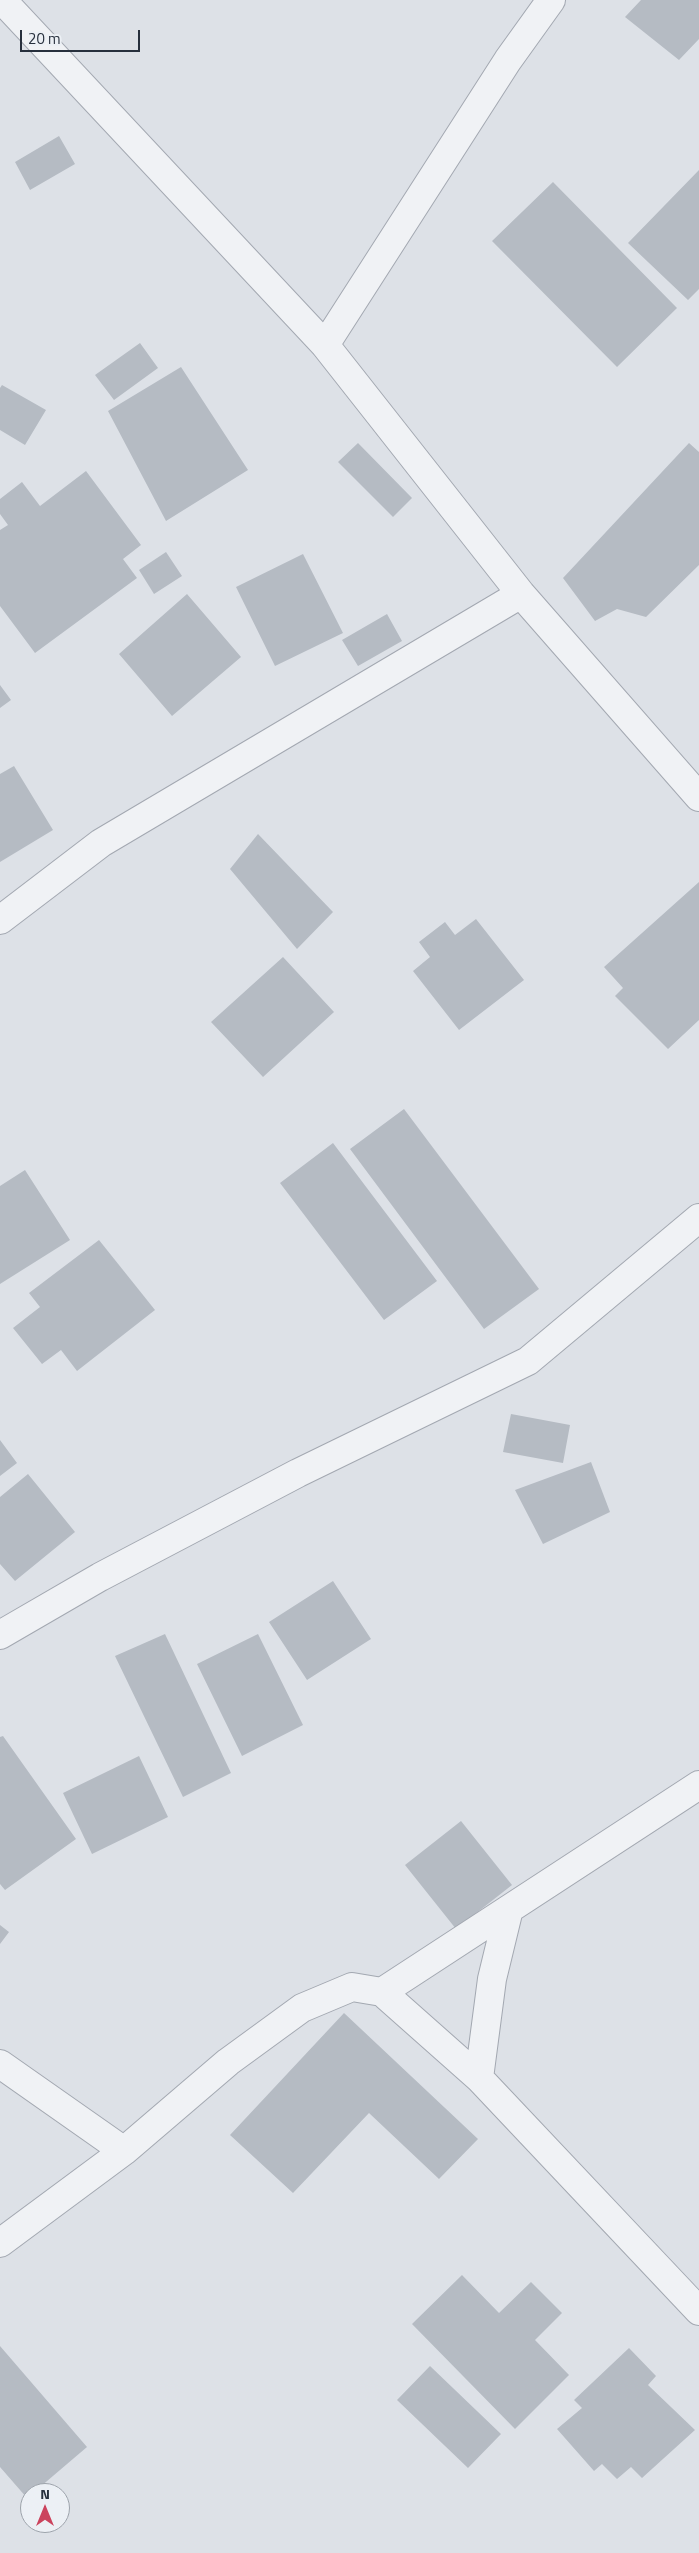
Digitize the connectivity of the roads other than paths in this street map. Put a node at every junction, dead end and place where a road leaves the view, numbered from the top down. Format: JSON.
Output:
{"nodes":[{"id":1,"x":2,"y":0,"type":"edge"},
{"id":2,"x":551,"y":0,"type":"edge"},
{"id":3,"x":325,"y":344,"type":"junction"},
{"id":4,"x":521,"y":594,"type":"junction"},
{"id":5,"x":699,"y":797,"type":"edge"},
{"id":6,"x":0,"y":920,"type":"edge"},
{"id":7,"x":699,"y":1218,"type":"edge"},
{"id":8,"x":0,"y":1635,"type":"edge"},
{"id":9,"x":699,"y":1785,"type":"edge"},
{"id":10,"x":509,"y":1909,"type":"junction"},
{"id":11,"x":382,"y":1992,"type":"junction"},
{"id":12,"x":0,"y":2064,"type":"edge"},
{"id":13,"x":479,"y":2078,"type":"junction"},
{"id":14,"x":124,"y":2151,"type":"junction"},
{"id":15,"x":0,"y":2243,"type":"edge"},
{"id":16,"x":699,"y":2311,"type":"edge"}],
"edges":[{"from":1,"to":3,"type":"street"},
{"from":2,"to":3,"type":"street"},
{"from":3,"to":4,"type":"street"},
{"from":4,"to":5,"type":"street"},
{"from":4,"to":6,"type":"street"},
{"from":7,"to":8,"type":"street"},
{"from":9,"to":10,"type":"street"},
{"from":10,"to":11,"type":"street"},
{"from":10,"to":13,"type":"street"},
{"from":11,"to":13,"type":"street"},
{"from":11,"to":14,"type":"street"},
{"from":12,"to":14,"type":"street"},
{"from":13,"to":16,"type":"street"},
{"from":14,"to":15,"type":"street"}]}
